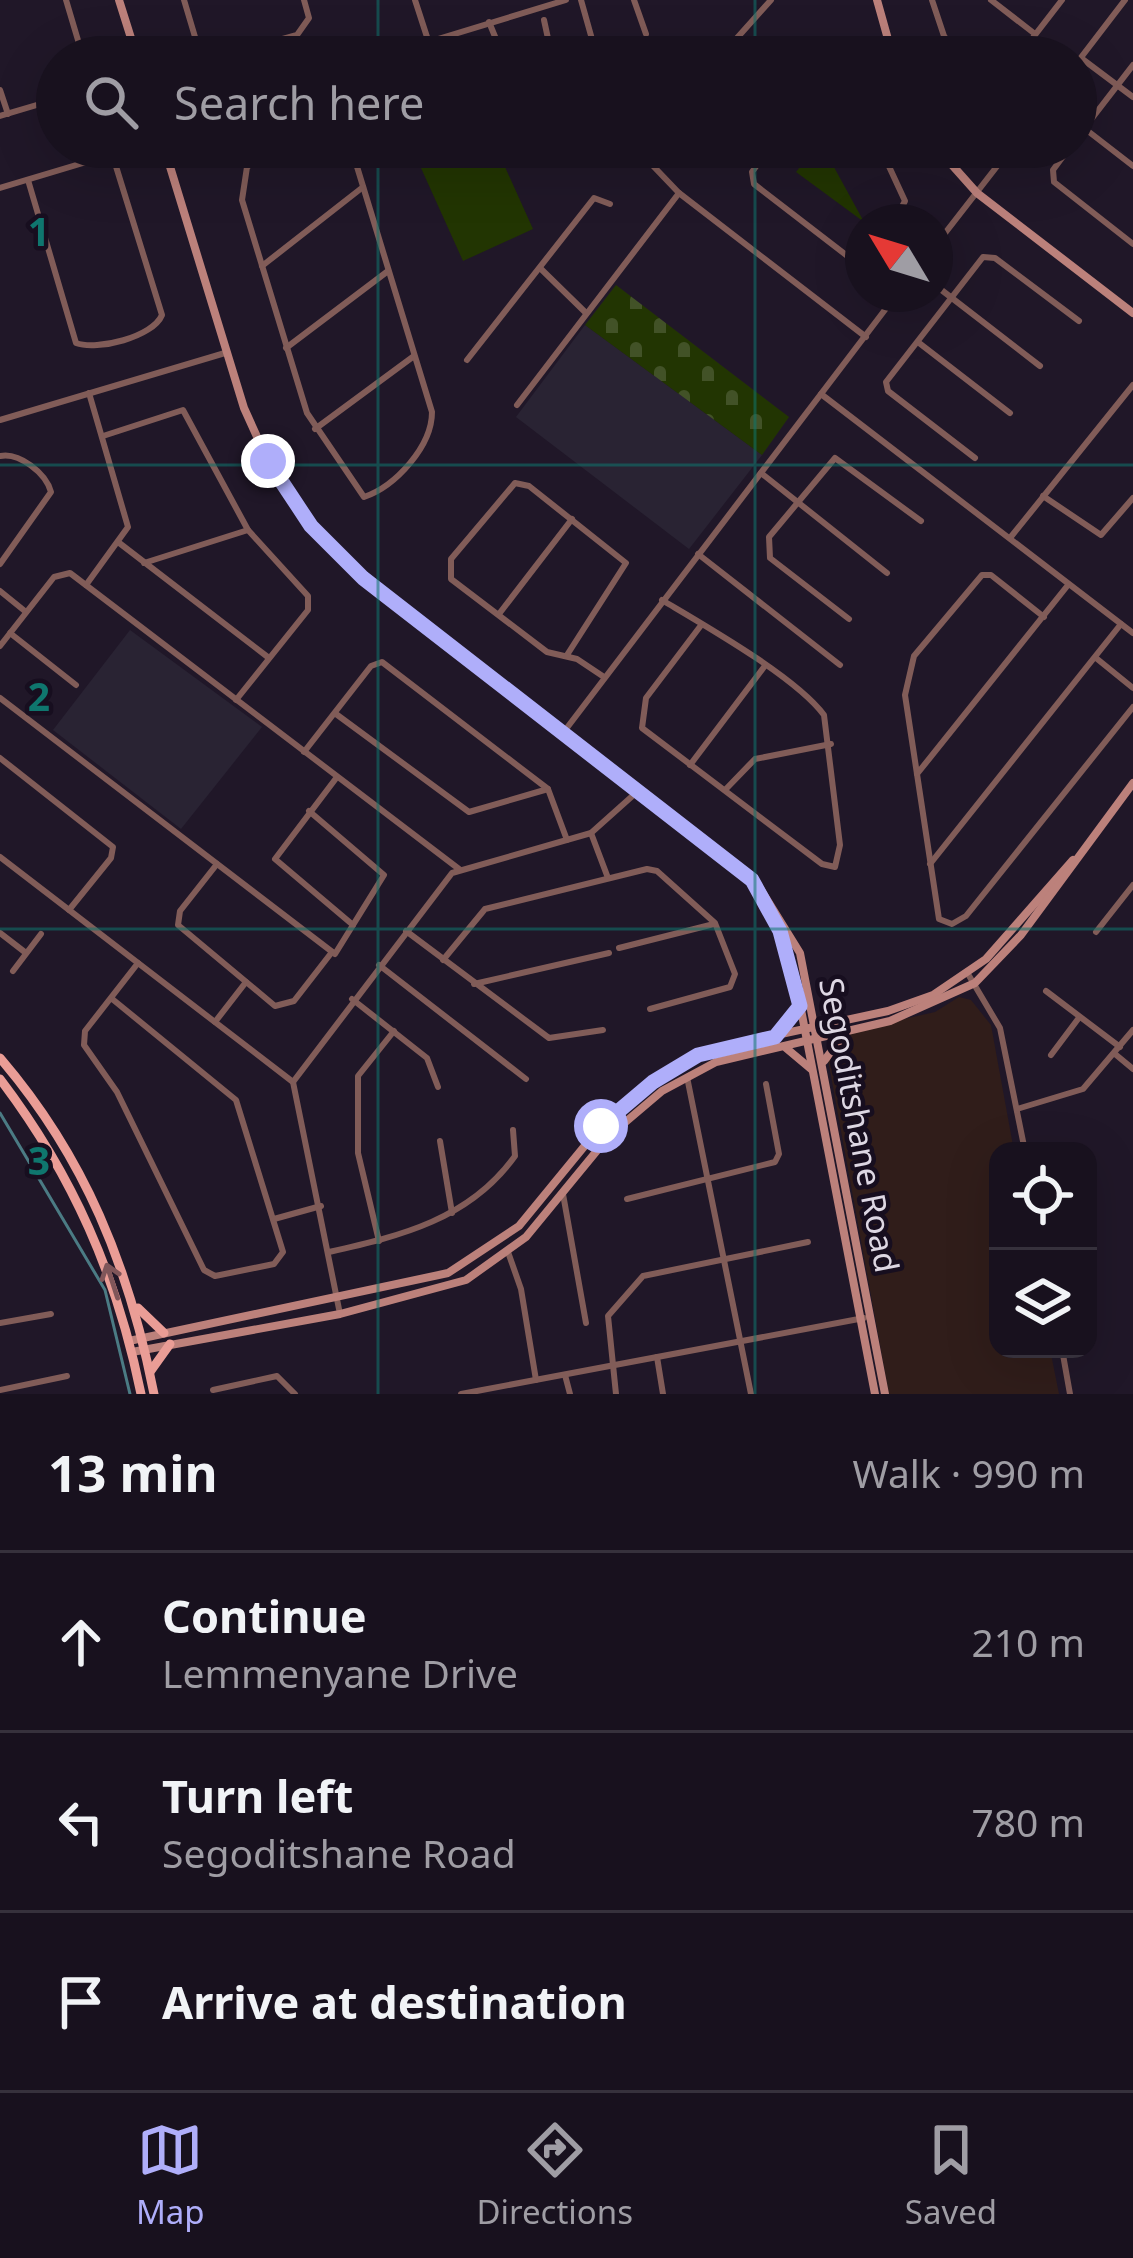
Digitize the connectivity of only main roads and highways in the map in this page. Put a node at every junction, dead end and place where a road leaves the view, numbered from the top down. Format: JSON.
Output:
{"nodes":[{"id":1,"x":119,"y":0,"type":"edge"},
{"id":2,"x":877,"y":0,"type":"edge"},
{"id":3,"x":130,"y":36,"type":"edge"},
{"id":4,"x":887,"y":36,"type":"edge"},
{"id":5,"x":170,"y":168,"type":"edge"},
{"id":6,"x":955,"y":168,"type":"edge"},
{"id":7,"x":1133,"y":313,"type":"edge"},
{"id":8,"x":1133,"y":783,"type":"edge"},
{"id":9,"x":1074,"y":859,"type":"junction"},
{"id":10,"x":805,"y":1006,"type":"junction"},
{"id":11,"x":841,"y":1021,"type":"junction"},
{"id":12,"x":814,"y":1028,"type":"junction"},
{"id":13,"x":849,"y":1031,"type":"junction"},
{"id":14,"x":809,"y":1038,"type":"junction"},
{"id":15,"x":776,"y":1042,"type":"junction"},
{"id":16,"x":0,"y":1058,"type":"edge"},
{"id":17,"x":823,"y":1067,"type":"junction"},
{"id":18,"x":812,"y":1070,"type":"junction"},
{"id":19,"x":0,"y":1079,"type":"edge"},
{"id":20,"x":135,"y":1304,"type":"junction"},
{"id":21,"x":164,"y":1333,"type":"junction"},
{"id":22,"x":170,"y":1344,"type":"junction"},
{"id":23,"x":144,"y":1345,"type":"junction"},
{"id":24,"x":130,"y":1347,"type":"junction"},
{"id":25,"x":149,"y":1372,"type":"junction"},
{"id":26,"x":141,"y":1394,"type":"edge"},
{"id":27,"x":154,"y":1394,"type":"edge"},
{"id":28,"x":874,"y":1394,"type":"edge"},
{"id":29,"x":885,"y":1394,"type":"edge"}],
"edges":[{"from":1,"to":3,"type":"main road"},
{"from":2,"to":4,"type":"main road"},
{"from":5,"to":10,"type":"main road","name":"Segoditshane Road"},
{"from":6,"to":7,"type":"main road"},
{"from":8,"to":9,"type":"main road"},
{"from":9,"to":11,"type":"main road"},
{"from":9,"to":13,"type":"main road"},
{"from":10,"to":11,"type":"main road"},
{"from":10,"to":12,"type":"main road","name":"Segoditshane Road"},
{"from":10,"to":14,"type":"main road","name":"Segoditshane Road"},
{"from":10,"to":15,"type":"main road"},
{"from":11,"to":12,"type":"main road"},
{"from":12,"to":14,"type":"main road","name":"Segoditshane Road"},
{"from":13,"to":14,"type":"main road"},
{"from":13,"to":17,"type":"main road"},
{"from":14,"to":15,"type":"main road"},
{"from":14,"to":17,"type":"main road","name":"Segoditshane Road"},
{"from":14,"to":18,"type":"main road","name":"Segoditshane Road"},
{"from":15,"to":18,"type":"main road"},
{"from":15,"to":21,"type":"main road"},
{"from":15,"to":22,"type":"main road"},
{"from":16,"to":20,"type":"main road"},
{"from":17,"to":29,"type":"main road","name":"Segoditshane Road"},
{"from":18,"to":28,"type":"main road","name":"Segoditshane Road"},
{"from":24,"to":19,"type":"main road","one_way":true},
{"from":20,"to":21,"type":"main road"},
{"from":20,"to":23,"type":"main road"},
{"from":21,"to":23,"type":"main road"},
{"from":22,"to":23,"type":"main road"},
{"from":22,"to":25,"type":"main road"},
{"from":23,"to":24,"type":"main road"},
{"from":23,"to":25,"type":"main road"},
{"from":24,"to":26,"type":"main road"},
{"from":25,"to":27,"type":"main road"}]}
